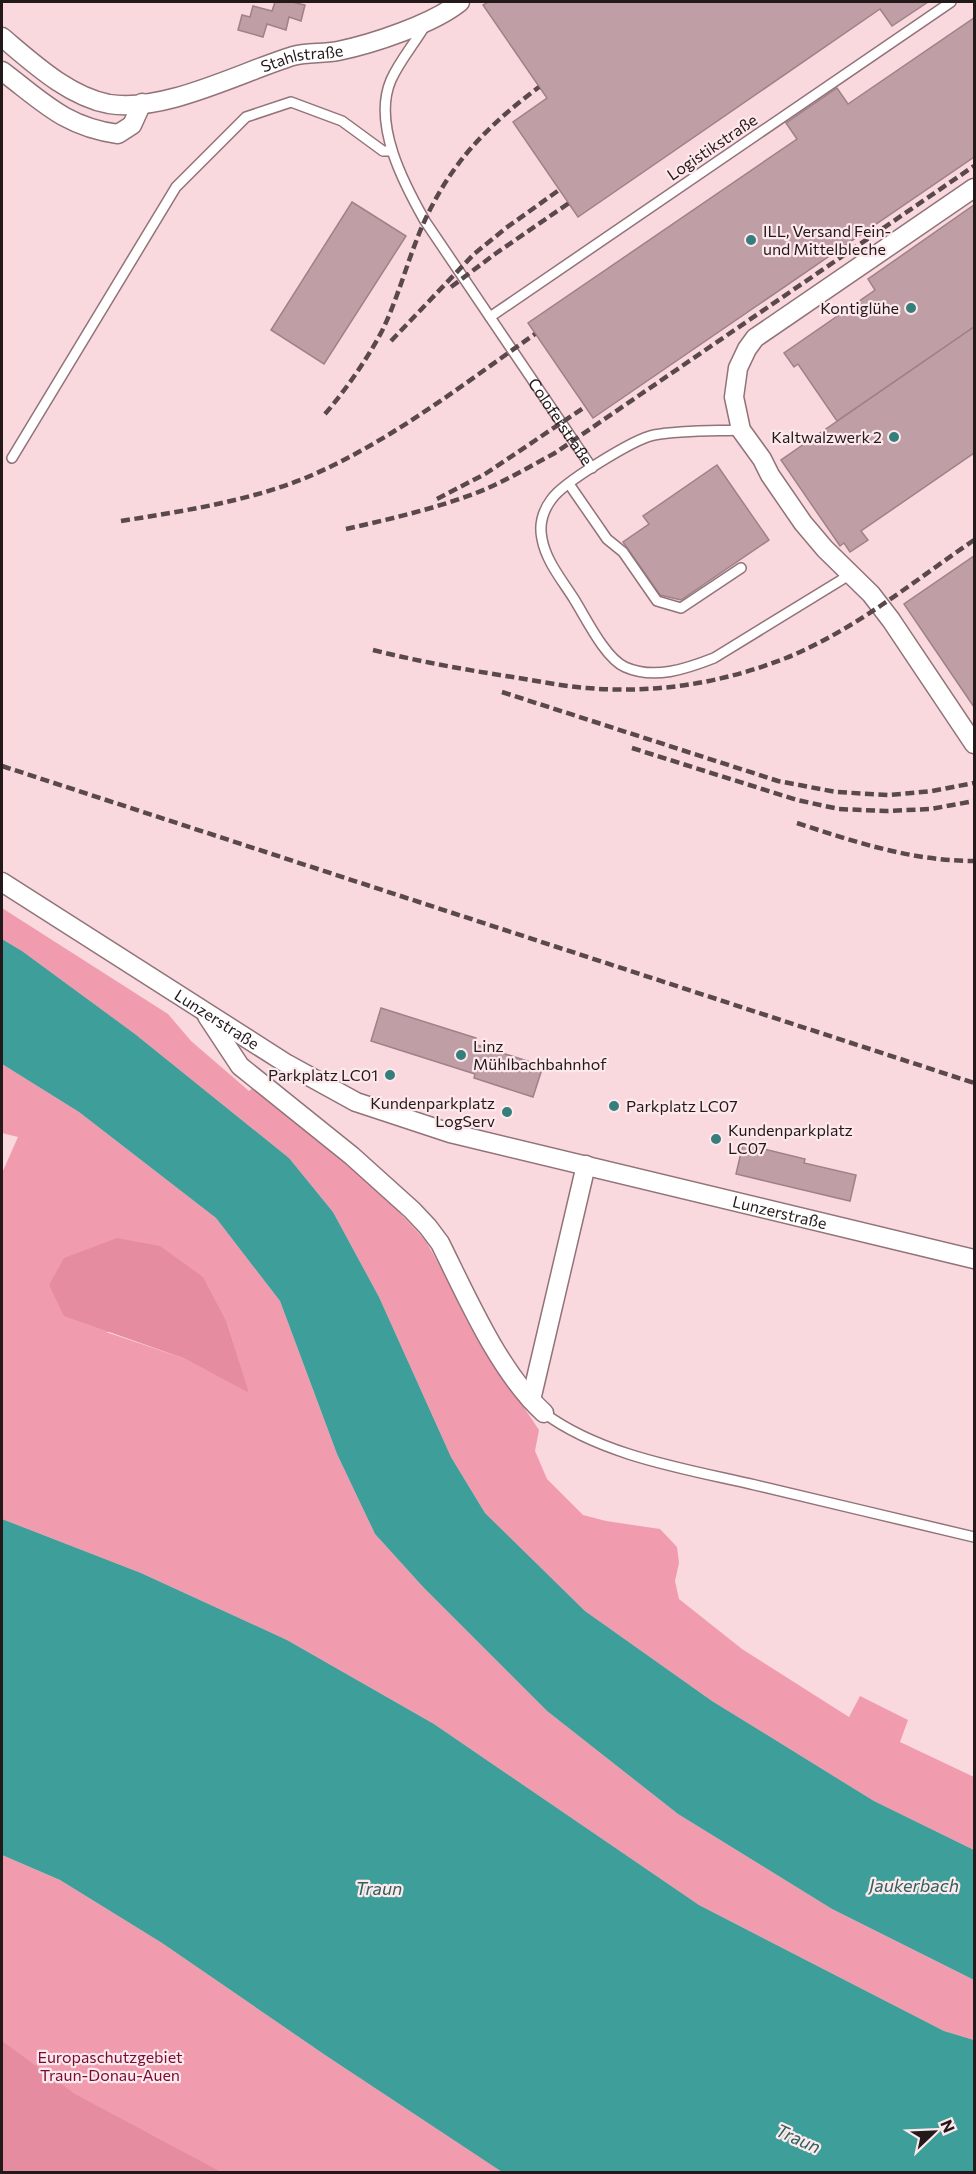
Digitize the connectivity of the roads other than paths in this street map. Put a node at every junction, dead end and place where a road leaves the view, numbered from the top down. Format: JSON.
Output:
{"nodes":[{"id":1,"x":460,"y":2,"type":"edge"},
{"id":2,"x":951,"y":2,"type":"edge"},
{"id":3,"x":429,"y":19,"type":"junction"},
{"id":4,"x":2,"y":38,"type":"edge"},
{"id":5,"x":2,"y":71,"type":"edge"},
{"id":6,"x":142,"y":104,"type":"junction"},
{"id":7,"x":392,"y":151,"type":"junction"},
{"id":8,"x":975,"y":188,"type":"edge"},
{"id":9,"x":490,"y":317,"type":"junction"},
{"id":10,"x":741,"y":430,"type":"junction"},
{"id":11,"x":12,"y":458,"type":"dead end"},
{"id":12,"x":592,"y":468,"type":"junction"},
{"id":13,"x":569,"y":484,"type":"junction"},
{"id":14,"x":741,"y":568,"type":"dead end"},
{"id":15,"x":851,"y":574,"type":"junction"},
{"id":16,"x":975,"y":744,"type":"edge"},
{"id":17,"x":2,"y":882,"type":"edge"},
{"id":18,"x":204,"y":1012,"type":"junction"},
{"id":19,"x":586,"y":1165,"type":"junction"},
{"id":20,"x":975,"y":1259,"type":"edge"},
{"id":21,"x":531,"y":1400,"type":"junction"},
{"id":22,"x":544,"y":1413,"type":"joint"},
{"id":23,"x":975,"y":1537,"type":"edge"}],
"edges":[{"from":1,"to":3,"type":"street","name":"Stahlstraße"},
{"from":2,"to":9,"type":"lane","name":"Logistikstraße"},
{"from":3,"to":6,"type":"street","name":"Stahlstraße"},
{"from":3,"to":7,"type":"lane","name":"Coloferstraße"},
{"from":4,"to":6,"type":"street","name":"Stahlstraße"},
{"from":5,"to":6,"type":"street"},
{"from":7,"to":9,"type":"lane","name":"Coloferstraße"},
{"from":7,"to":11,"type":"lane"},
{"from":8,"to":10,"type":"street"},
{"from":9,"to":12,"type":"lane","name":"Coloferstraße"},
{"from":10,"to":12,"type":"lane","name":"Coloferstraße"},
{"from":10,"to":15,"type":"street"},
{"from":12,"to":13,"type":"lane"},
{"from":13,"to":14,"type":"lane"},
{"from":13,"to":15,"type":"lane"},
{"from":15,"to":16,"type":"street"},
{"from":17,"to":18,"type":"street","name":"Lunzerstraße"},
{"from":18,"to":19,"type":"street","name":"Lunzerstraße"},
{"from":18,"to":21,"type":"street"},
{"from":19,"to":20,"type":"street","name":"Lunzerstraße"},
{"from":19,"to":21,"type":"street"},
{"from":21,"to":22,"type":"street"},
{"from":22,"to":23,"type":"lane"}]}
